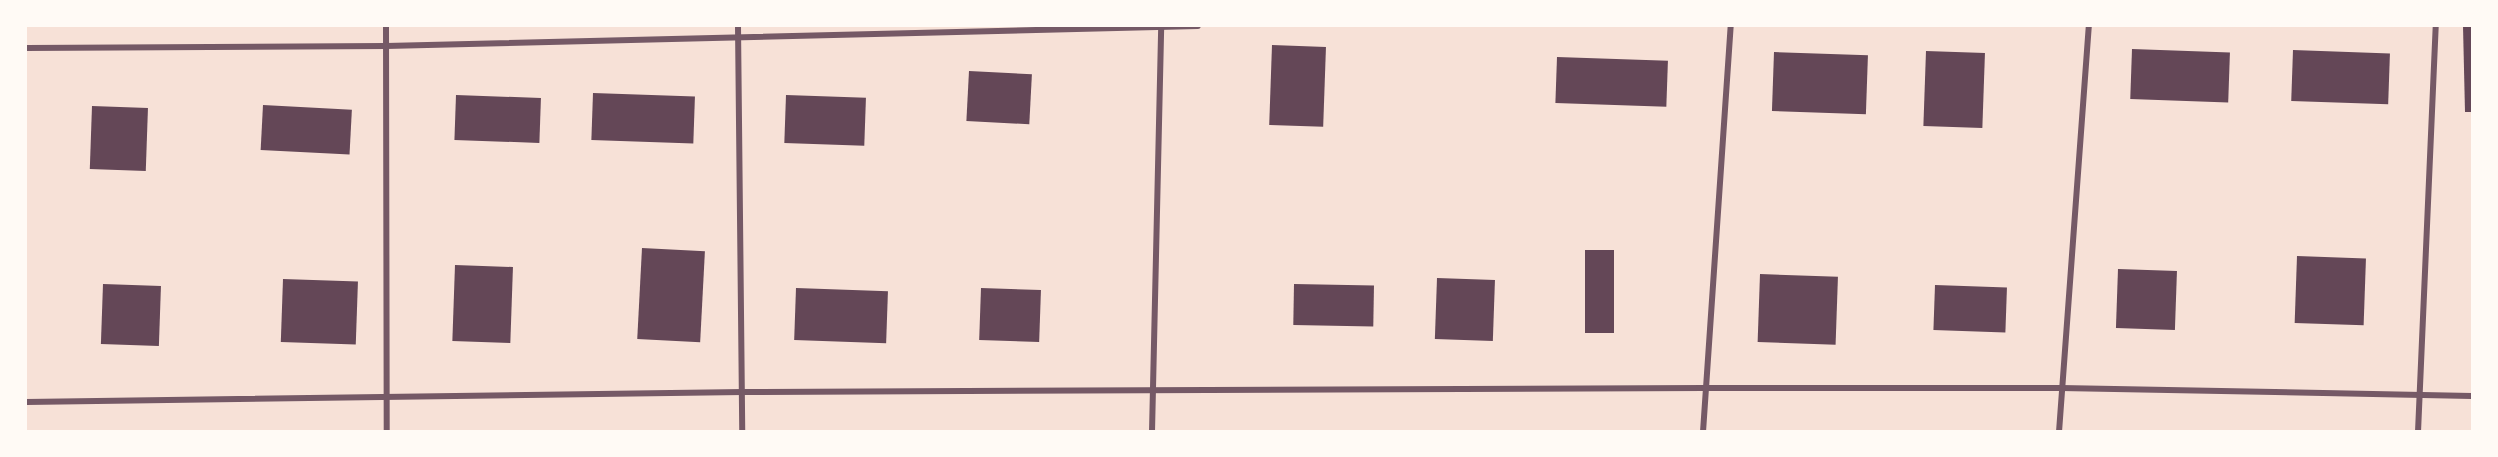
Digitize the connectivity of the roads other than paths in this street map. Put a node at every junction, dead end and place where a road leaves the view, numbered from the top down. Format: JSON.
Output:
{"nodes":[{"id":1,"x":386,"y":26,"type":"edge"},
{"id":2,"x":738,"y":26,"type":"edge"},
{"id":3,"x":1198,"y":26,"type":"edge"},
{"id":4,"x":1731,"y":26,"type":"edge"},
{"id":5,"x":2089,"y":26,"type":"edge"},
{"id":6,"x":2436,"y":26,"type":"edge"},
{"id":7,"x":1161,"y":27,"type":"junction"},
{"id":8,"x":737,"y":38,"type":"junction"},
{"id":9,"x":386,"y":46,"type":"junction"},
{"id":10,"x":26,"y":48,"type":"edge"},
{"id":11,"x":1704,"y":388,"type":"junction"},
{"id":12,"x":2061,"y":388,"type":"junction"},
{"id":13,"x":1154,"y":390,"type":"junction"},
{"id":14,"x":743,"y":392,"type":"junction"},
{"id":15,"x":2420,"y":396,"type":"junction"},
{"id":16,"x":2472,"y":396,"type":"edge"},
{"id":17,"x":387,"y":399,"type":"junction"},
{"id":18,"x":26,"y":402,"type":"edge"},
{"id":19,"x":387,"y":432,"type":"edge"},
{"id":20,"x":742,"y":432,"type":"edge"},
{"id":21,"x":1152,"y":432,"type":"edge"},
{"id":22,"x":1703,"y":432,"type":"edge"},
{"id":23,"x":2059,"y":432,"type":"edge"},
{"id":24,"x":2418,"y":432,"type":"edge"}],
"edges":[{"from":1,"to":9,"type":"street"},
{"from":2,"to":8,"type":"street"},
{"from":3,"to":7,"type":"street"},
{"from":4,"to":11,"type":"street"},
{"from":5,"to":12,"type":"street"},
{"from":6,"to":15,"type":"street"},
{"from":7,"to":8,"type":"street"},
{"from":7,"to":13,"type":"street"},
{"from":8,"to":9,"type":"street"},
{"from":8,"to":14,"type":"street"},
{"from":9,"to":10,"type":"street"},
{"from":9,"to":17,"type":"street"},
{"from":11,"to":12,"type":"street"},
{"from":11,"to":13,"type":"street"},
{"from":11,"to":22,"type":"street"},
{"from":12,"to":15,"type":"street"},
{"from":12,"to":23,"type":"street"},
{"from":13,"to":14,"type":"street"},
{"from":13,"to":21,"type":"street"},
{"from":14,"to":17,"type":"street"},
{"from":14,"to":20,"type":"street"},
{"from":15,"to":16,"type":"street"},
{"from":15,"to":24,"type":"street"},
{"from":17,"to":18,"type":"street"},
{"from":17,"to":19,"type":"street"}]}
